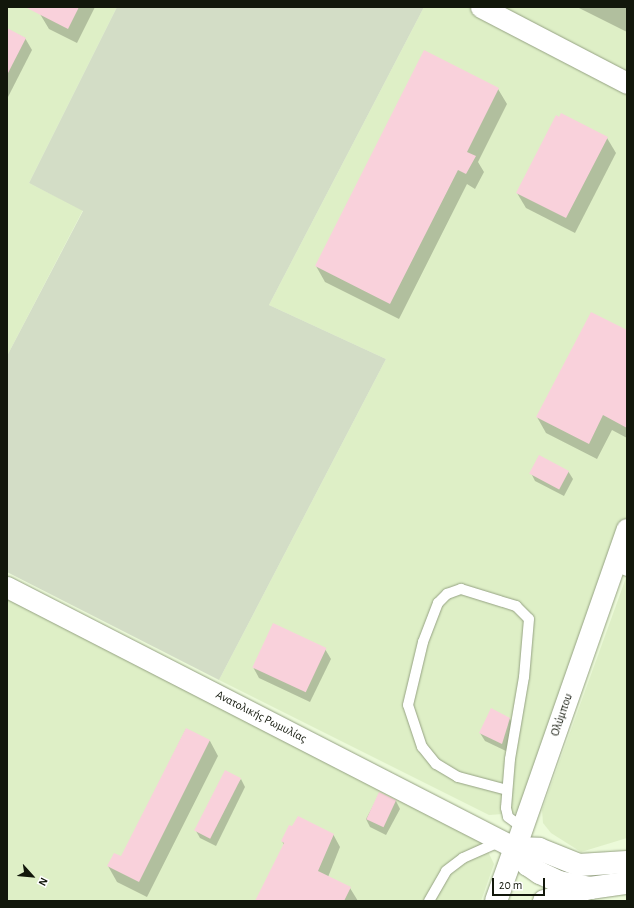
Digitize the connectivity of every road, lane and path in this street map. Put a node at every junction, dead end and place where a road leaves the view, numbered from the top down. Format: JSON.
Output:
{"nodes":[{"id":1,"x":481,"y":7,"type":"edge"},
{"id":2,"x":627,"y":83,"type":"edge"},
{"id":3,"x":627,"y":529,"type":"edge"},
{"id":4,"x":620,"y":568,"type":"edge"},
{"id":5,"x":7,"y":587,"type":"edge"},
{"id":6,"x":507,"y":790,"type":"junction"},
{"id":7,"x":523,"y":828,"type":"junction"},
{"id":8,"x":508,"y":845,"type":"junction"},
{"id":9,"x":627,"y":862,"type":"edge"},
{"id":10,"x":627,"y":883,"type":"edge"},
{"id":11,"x":590,"y":888,"type":"junction"},
{"id":12,"x":429,"y":901,"type":"edge"},
{"id":13,"x":496,"y":901,"type":"edge"},
{"id":14,"x":544,"y":901,"type":"edge"}],
"edges":[{"from":1,"to":2,"type":"street"},
{"from":3,"to":4,"type":"street","name":"Ολύμπου"},
{"from":4,"to":7,"type":"street","name":"Ολύμπου"},
{"from":5,"to":8,"type":"street","name":"Ανατολικής Ρωμυλίας"},
{"from":6,"to":6,"type":"lane"},
{"from":6,"to":7,"type":"lane"},
{"from":7,"to":8,"type":"street","name":"Ολύμπου"},
{"from":8,"to":9,"type":"main road"},
{"from":8,"to":11,"type":"main road"},
{"from":8,"to":12,"type":"lane"},
{"from":8,"to":13,"type":"main road","name":"Ολύμπου"},
{"from":10,"to":11,"type":"main road"},
{"from":11,"to":14,"type":"main road"}]}
